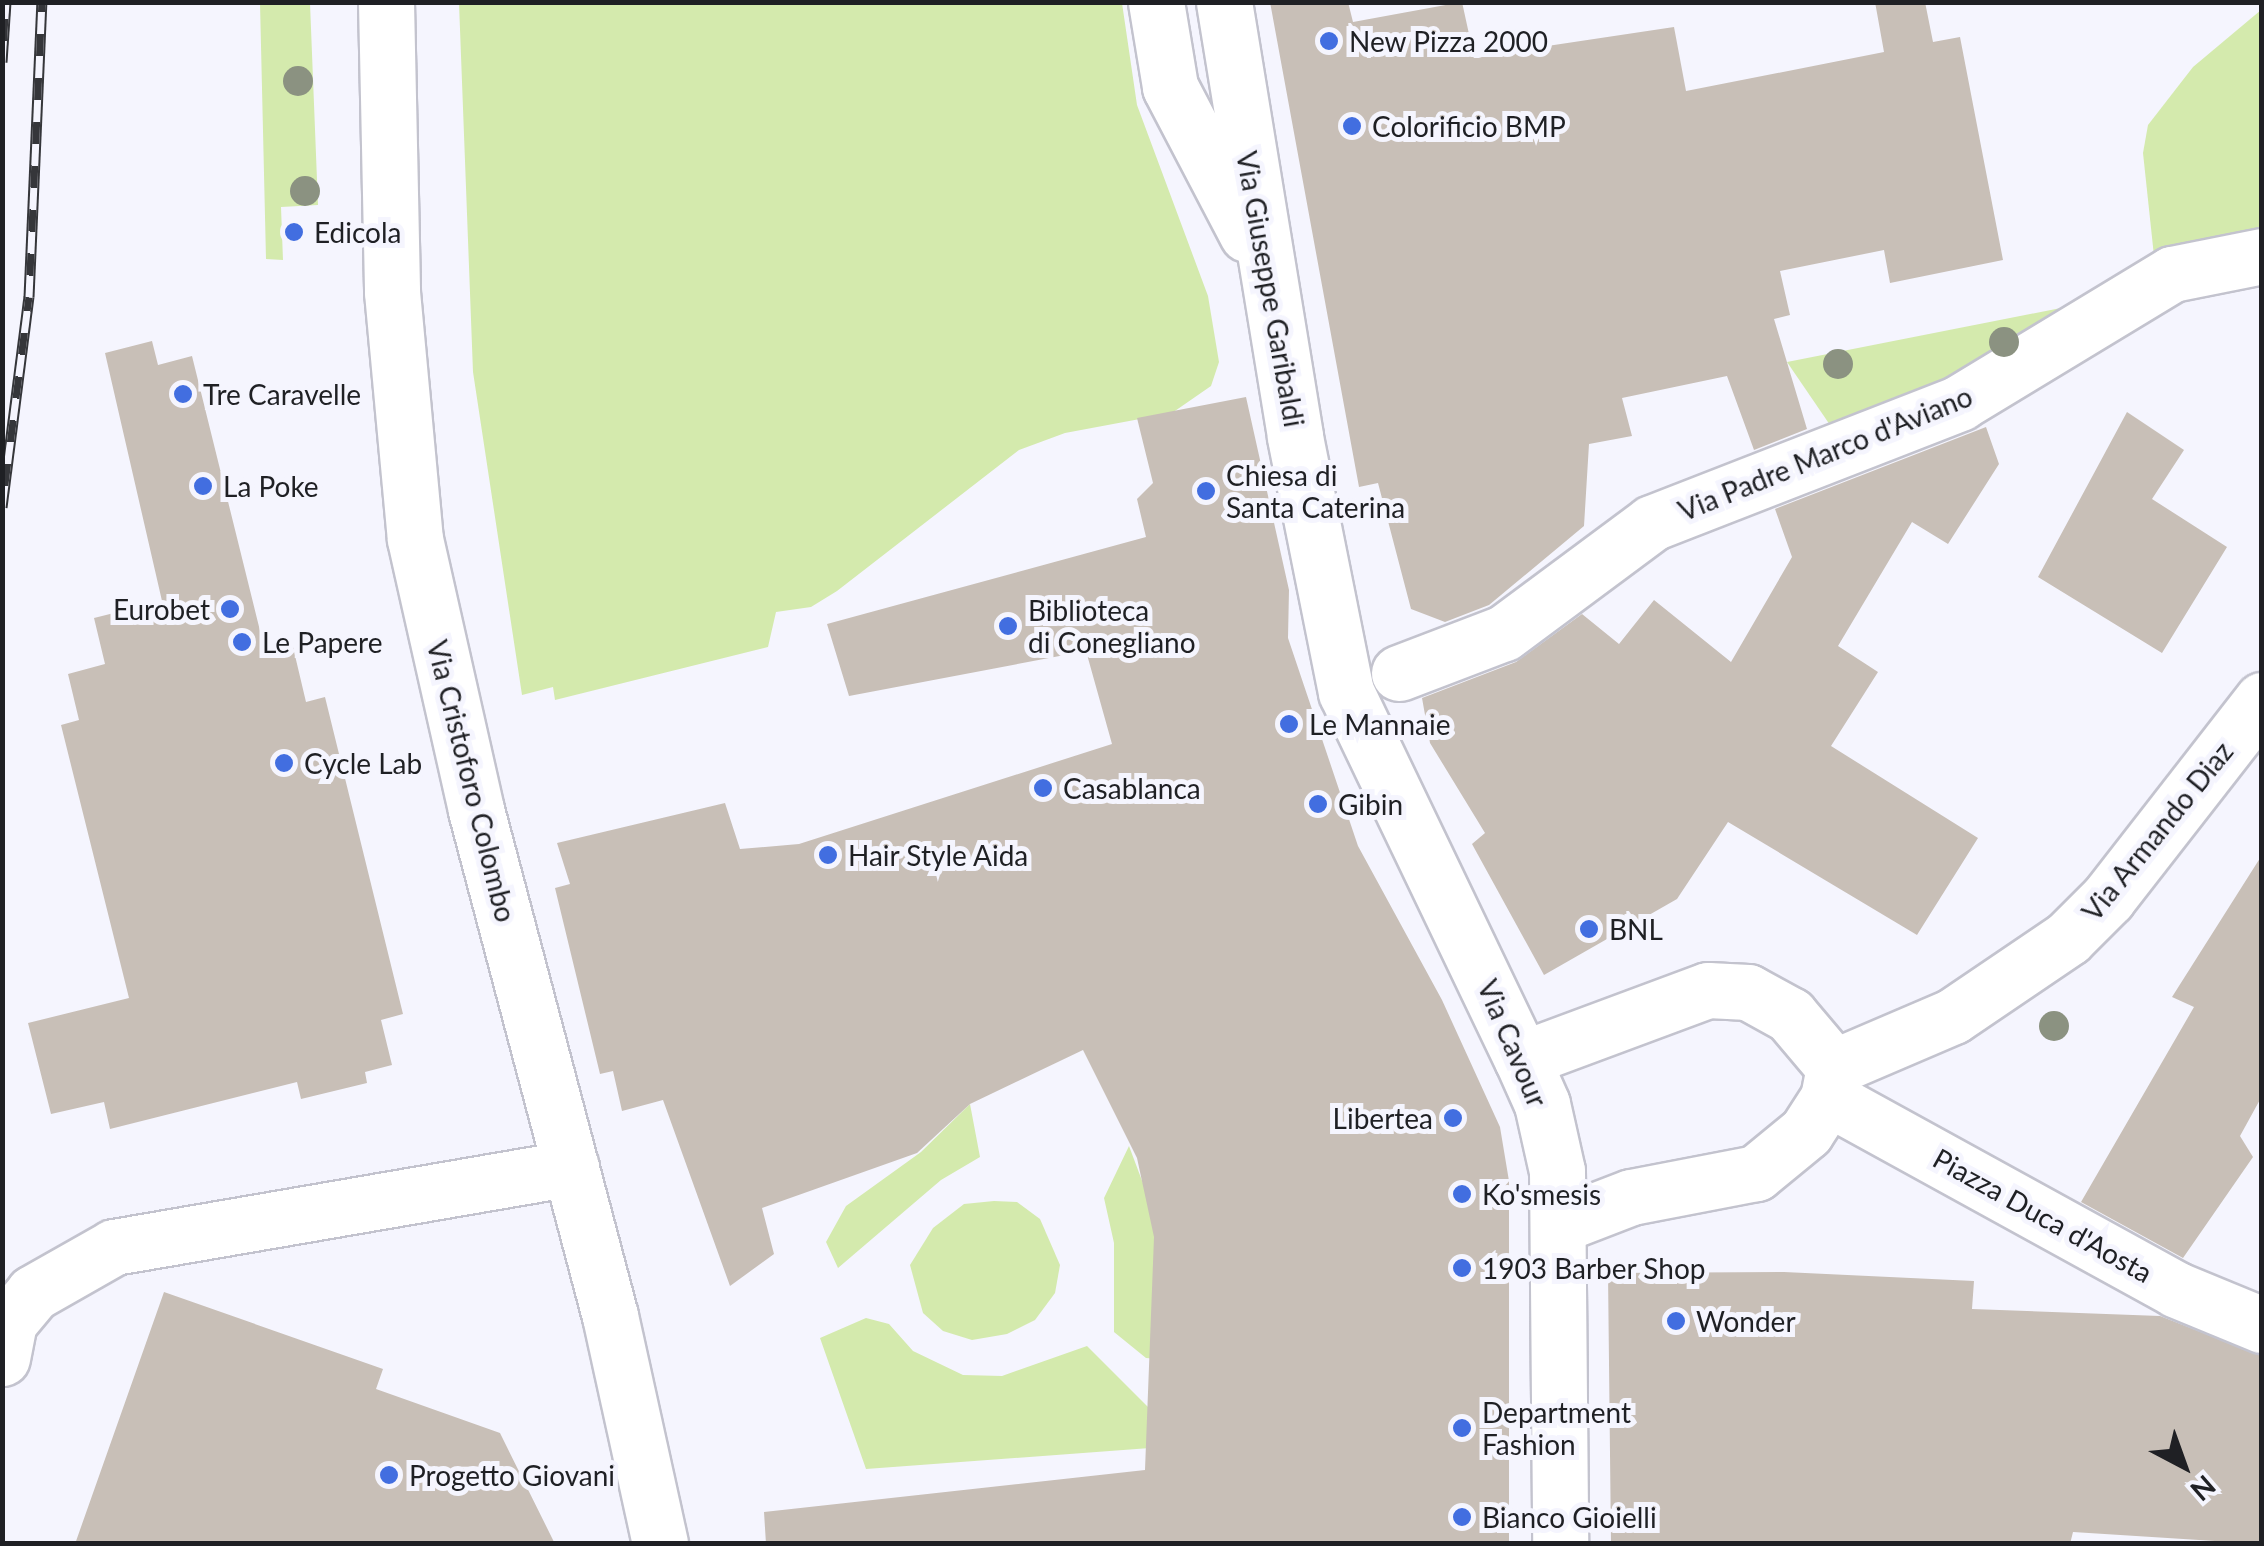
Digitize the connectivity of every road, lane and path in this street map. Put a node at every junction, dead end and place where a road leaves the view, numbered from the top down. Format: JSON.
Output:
{"nodes":[{"id":1,"x":386,"y":2,"type":"edge"},
{"id":2,"x":1156,"y":2,"type":"edge"},
{"id":3,"x":1224,"y":2,"type":"edge"},
{"id":4,"x":2262,"y":256,"type":"edge"},
{"id":5,"x":1266,"y":267,"type":"junction"},
{"id":6,"x":1399,"y":673,"type":"dead end"},
{"id":7,"x":1346,"y":692,"type":"joint"},
{"id":8,"x":2262,"y":700,"type":"edge"},
{"id":9,"x":1522,"y":1058,"type":"junction"},
{"id":10,"x":1831,"y":1082,"type":"junction"},
{"id":11,"x":571,"y":1168,"type":"junction"},
{"id":12,"x":1561,"y":1224,"type":"junction"},
{"id":13,"x":2262,"y":1325,"type":"edge"},
{"id":14,"x":5,"y":1338,"type":"edge"},
{"id":15,"x":660,"y":1544,"type":"edge"},
{"id":16,"x":1560,"y":1544,"type":"edge"}],
"edges":[{"from":1,"to":11,"type":"street","name":"Via Cristoforo Colombo"},
{"from":2,"to":5,"type":"street"},
{"from":3,"to":5,"type":"street","name":"Via Giuseppe Garibaldi"},
{"from":4,"to":6,"type":"street","name":"Via Padre Marco d'Aviano"},
{"from":5,"to":7,"type":"street","name":"Via Giuseppe Garibaldi"},
{"from":7,"to":9,"type":"street","name":"Via Cavour"},
{"from":8,"to":10,"type":"street","name":"Via Armando Diaz"},
{"from":9,"to":10,"type":"street","name":"Piazza Duca d'Aosta"},
{"from":9,"to":12,"type":"street","name":"Via Cavour"},
{"from":10,"to":12,"type":"street"},
{"from":10,"to":13,"type":"street","name":"Piazza Duca d'Aosta"},
{"from":11,"to":14,"type":"street"},
{"from":11,"to":15,"type":"street","name":"Via Cristoforo Colombo"},
{"from":12,"to":16,"type":"street","name":"Via Cavour"}]}
